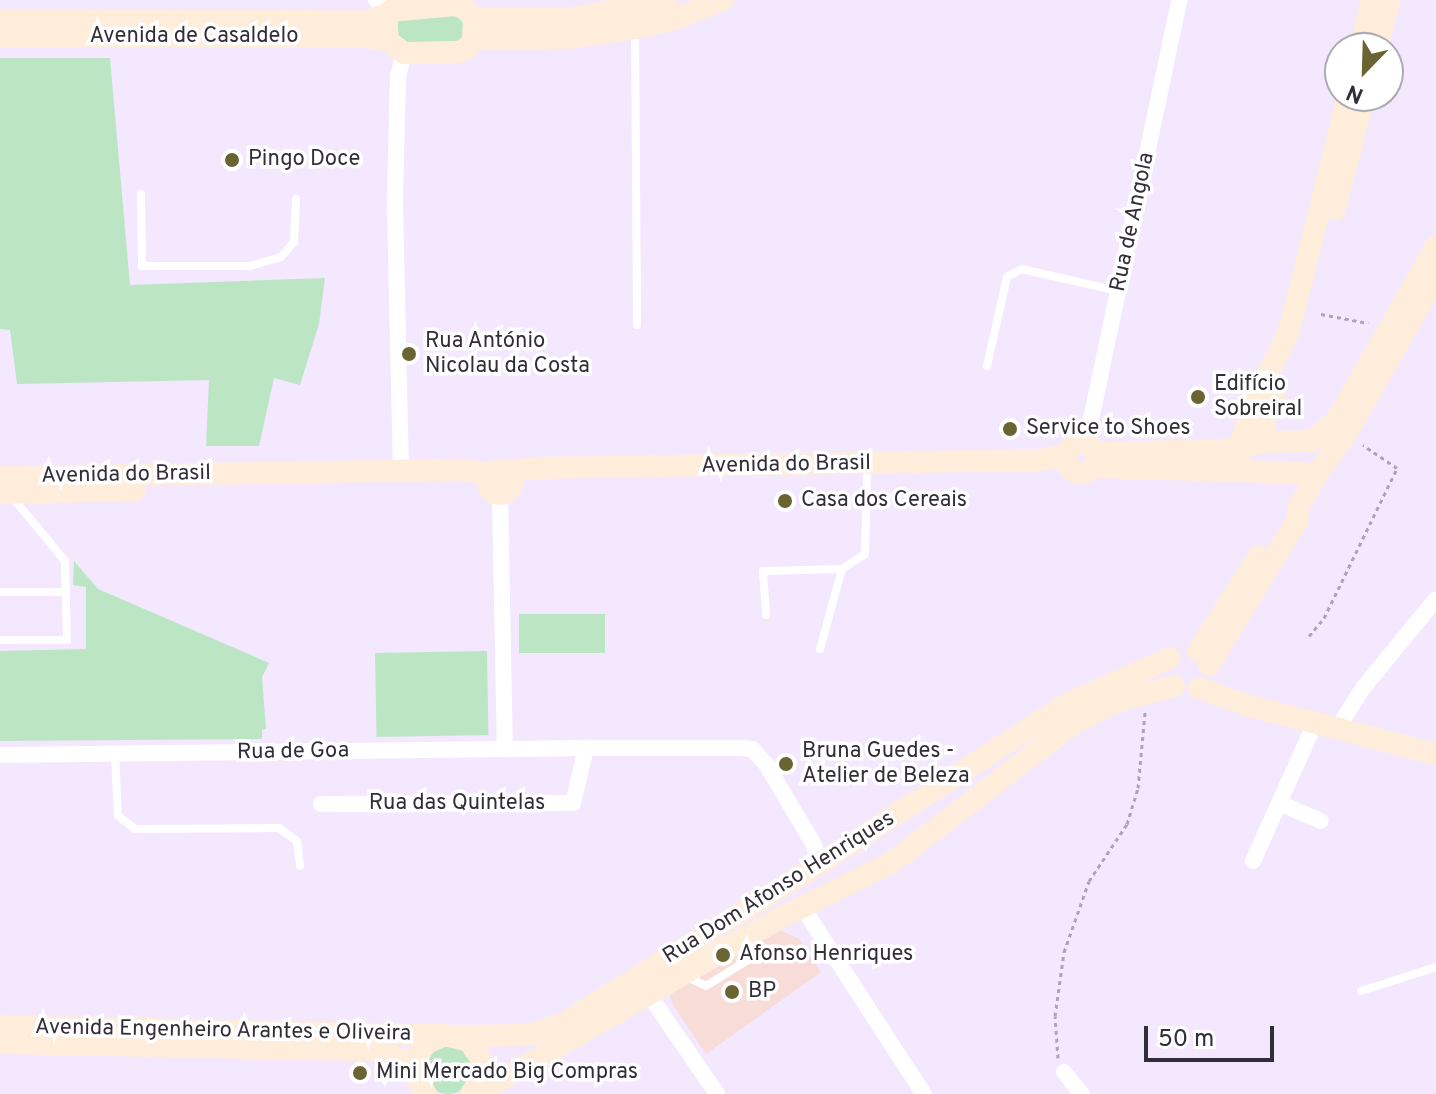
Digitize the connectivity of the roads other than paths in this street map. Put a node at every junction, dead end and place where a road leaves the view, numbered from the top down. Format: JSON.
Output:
{"nodes":[{"id":1,"x":667,"y":0,"type":"edge"},
{"id":2,"x":723,"y":0,"type":"edge"},
{"id":3,"x":1179,"y":0,"type":"edge"},
{"id":4,"x":1372,"y":0,"type":"edge"},
{"id":5,"x":1389,"y":0,"type":"edge"},
{"id":6,"x":384,"y":9,"type":"edge"},
{"id":7,"x":0,"y":20,"type":"edge"},
{"id":8,"x":635,"y":28,"type":"junction"},
{"id":9,"x":473,"y":29,"type":"junction"},
{"id":10,"x":1364,"y":32,"type":"edge"},
{"id":11,"x":1381,"y":32,"type":"edge"},
{"id":12,"x":0,"y":37,"type":"edge"},
{"id":13,"x":396,"y":47,"type":"junction"},
{"id":14,"x":1344,"y":112,"type":"edge"},
{"id":15,"x":1360,"y":112,"type":"edge"},
{"id":16,"x":141,"y":194,"type":"dead end"},
{"id":17,"x":296,"y":199,"type":"dead end"},
{"id":18,"x":1436,"y":246,"type":"edge"},
{"id":19,"x":1436,"y":277,"type":"edge"},
{"id":20,"x":1118,"y":291,"type":"junction"},
{"id":21,"x":637,"y":325,"type":"dead end"},
{"id":22,"x":987,"y":366,"type":"dead end"},
{"id":23,"x":1312,"y":441,"type":"junction"},
{"id":24,"x":1264,"y":442,"type":"junction"},
{"id":25,"x":1241,"y":445,"type":"junction"},
{"id":26,"x":1092,"y":455,"type":"junction"},
{"id":27,"x":1068,"y":462,"type":"junction"},
{"id":28,"x":1319,"y":470,"type":"junction"},
{"id":29,"x":1243,"y":471,"type":"junction"},
{"id":30,"x":401,"y":472,"type":"junction"},
{"id":31,"x":867,"y":477,"type":"junction"},
{"id":32,"x":500,"y":483,"type":"junction"},
{"id":33,"x":3,"y":488,"type":"edge"},
{"id":34,"x":842,"y":569,"type":"junction"},
{"id":35,"x":0,"y":592,"type":"edge"},
{"id":36,"x":66,"y":592,"type":"junction"},
{"id":37,"x":1436,"y":599,"type":"edge"},
{"id":38,"x":766,"y":615,"type":"dead end"},
{"id":39,"x":0,"y":640,"type":"edge"},
{"id":40,"x":820,"y":649,"type":"dead end"},
{"id":41,"x":1170,"y":658,"type":"junction"},
{"id":42,"x":1204,"y":658,"type":"junction"},
{"id":43,"x":1174,"y":686,"type":"junction"},
{"id":44,"x":1199,"y":688,"type":"junction"},
{"id":45,"x":1326,"y":726,"type":"junction"},
{"id":46,"x":586,"y":748,"type":"junction"},
{"id":47,"x":505,"y":749,"type":"junction"},
{"id":48,"x":115,"y":754,"type":"junction"},
{"id":49,"x":1436,"y":754,"type":"edge"},
{"id":50,"x":0,"y":755,"type":"edge"},
{"id":51,"x":321,"y":804,"type":"dead end"},
{"id":52,"x":1281,"y":804,"type":"junction"},
{"id":53,"x":1321,"y":821,"type":"dead end"},
{"id":54,"x":825,"y":861,"type":"junction"},
{"id":55,"x":1253,"y":861,"type":"dead end"},
{"id":56,"x":300,"y":866,"type":"dead end"},
{"id":57,"x":846,"y":886,"type":"junction"},
{"id":58,"x":770,"y":895,"type":"junction"},
{"id":59,"x":803,"y":908,"type":"junction"},
{"id":60,"x":780,"y":918,"type":"junction"},
{"id":61,"x":1436,"y":967,"type":"edge"},
{"id":62,"x":643,"y":986,"type":"junction"},
{"id":63,"x":1361,"y":991,"type":"dead end"},
{"id":64,"x":0,"y":1026,"type":"edge"},
{"id":65,"x":452,"y":1035,"type":"junction"},
{"id":66,"x":0,"y":1043,"type":"edge"},
{"id":67,"x":1064,"y":1072,"type":"road end"},
{"id":68,"x":419,"y":1086,"type":"edge"},
{"id":69,"x":473,"y":1092,"type":"edge"},
{"id":70,"x":717,"y":1094,"type":"edge"},
{"id":71,"x":924,"y":1094,"type":"edge"},
{"id":72,"x":1082,"y":1094,"type":"edge"}],
"edges":[{"from":1,"to":9,"type":"street","name":"Avenida de Casaldelo"},
{"from":2,"to":8,"type":"street","name":"Avenida de Casaldelo"},
{"from":3,"to":20,"type":"street","name":"Rua de Angola"},
{"from":4,"to":10,"type":"street"},
{"from":5,"to":11,"type":"street"},
{"from":6,"to":7,"type":"street","name":"Avenida de Casaldelo"},
{"from":6,"to":9,"type":"street","name":"Avenida de Casaldelo"},
{"from":6,"to":13,"type":"street"},
{"from":8,"to":9,"type":"street","name":"Avenida de Casaldelo"},
{"from":8,"to":21,"type":"lane"},
{"from":9,"to":13,"type":"street","name":"Avenida de Casaldelo"},
{"from":12,"to":13,"type":"street","name":"Avenida de Casaldelo"},
{"from":13,"to":30,"type":"street"},
{"from":14,"to":25,"type":"street"},
{"from":15,"to":24,"type":"street"},
{"from":16,"to":17,"type":"lane"},
{"from":18,"to":23,"type":"street"},
{"from":19,"to":28,"type":"street"},
{"from":20,"to":22,"type":"lane"},
{"from":20,"to":26,"type":"street","name":"Rua de Angola"},
{"from":23,"to":24,"type":"street","name":"Avenida do Brasil"},
{"from":23,"to":28,"type":"street"},
{"from":24,"to":25,"type":"street","name":"Avenida do Brasil"},
{"from":25,"to":26,"type":"street","name":"Avenida do Brasil"},
{"from":25,"to":29,"type":"street"},
{"from":26,"to":27,"type":"street","name":"Avenida do Brasil"},
{"from":26,"to":29,"type":"street","name":"Avenida do Brasil"},
{"from":27,"to":31,"type":"street","name":"Avenida do Brasil"},
{"from":27,"to":32,"type":"street","name":"Avenida do Brasil"},
{"from":28,"to":29,"type":"street","name":"Avenida do Brasil"},
{"from":28,"to":42,"type":"street"},
{"from":30,"to":32,"type":"street","name":"Avenida do Brasil"},
{"from":30,"to":33,"type":"street","name":"Avenida do Brasil"},
{"from":31,"to":32,"type":"street","name":"Avenida do Brasil"},
{"from":31,"to":34,"type":"lane"},
{"from":32,"to":33,"type":"street","name":"Avenida do Brasil"},
{"from":32,"to":47,"type":"street"},
{"from":33,"to":36,"type":"lane"},
{"from":34,"to":38,"type":"lane"},
{"from":34,"to":40,"type":"lane"},
{"from":35,"to":36,"type":"lane"},
{"from":36,"to":39,"type":"lane"},
{"from":37,"to":45,"type":"street"},
{"from":41,"to":42,"type":"street","name":"Rua Dom Afonso Henriques"},
{"from":41,"to":43,"type":"street"},
{"from":41,"to":54,"type":"street","name":"Rua Dom Afonso Henriques"},
{"from":42,"to":44,"type":"street"},
{"from":43,"to":44,"type":"street","name":"Rua Dom Afonso Henriques"},
{"from":43,"to":57,"type":"street","name":"Rua Dom Afonso Henriques"},
{"from":44,"to":45,"type":"street","name":"Rua Dom Afonso Henriques"},
{"from":45,"to":49,"type":"street","name":"Rua Dom Afonso Henriques"},
{"from":45,"to":52,"type":"street"},
{"from":46,"to":47,"type":"street","name":"Rua de Goa"},
{"from":46,"to":51,"type":"street","name":"Rua das Quintelas"},
{"from":46,"to":54,"type":"street"},
{"from":47,"to":48,"type":"street","name":"Rua de Goa"},
{"from":48,"to":50,"type":"street","name":"Rua de Goa"},
{"from":48,"to":56,"type":"lane"},
{"from":52,"to":53,"type":"street"},
{"from":52,"to":55,"type":"street"},
{"from":54,"to":57,"type":"street"},
{"from":54,"to":58,"type":"street","name":"Rua Dom Afonso Henriques"},
{"from":57,"to":59,"type":"street","name":"Rua Dom Afonso Henriques"},
{"from":58,"to":60,"type":"street"},
{"from":58,"to":62,"type":"street","name":"Rua Dom Afonso Henriques"},
{"from":59,"to":60,"type":"street","name":"Rua Dom Afonso Henriques"},
{"from":59,"to":71,"type":"street"},
{"from":60,"to":62,"type":"street","name":"Rua Dom Afonso Henriques"},
{"from":61,"to":63,"type":"lane"},
{"from":62,"to":65,"type":"street","name":"Rua Dom Afonso Henriques"},
{"from":62,"to":69,"type":"street","name":"Rua Dom Afonso Henriques"},
{"from":62,"to":70,"type":"street"},
{"from":64,"to":65,"type":"street","name":"Avenida Engenheiro Arantes e Oliveira"},
{"from":65,"to":68,"type":"street"},
{"from":65,"to":69,"type":"street","name":"Rua Dom Afonso Henriques"},
{"from":66,"to":68,"type":"street","name":"Avenida Engenheiro Arantes e Oliveira"},
{"from":67,"to":72,"type":"street"}]}
